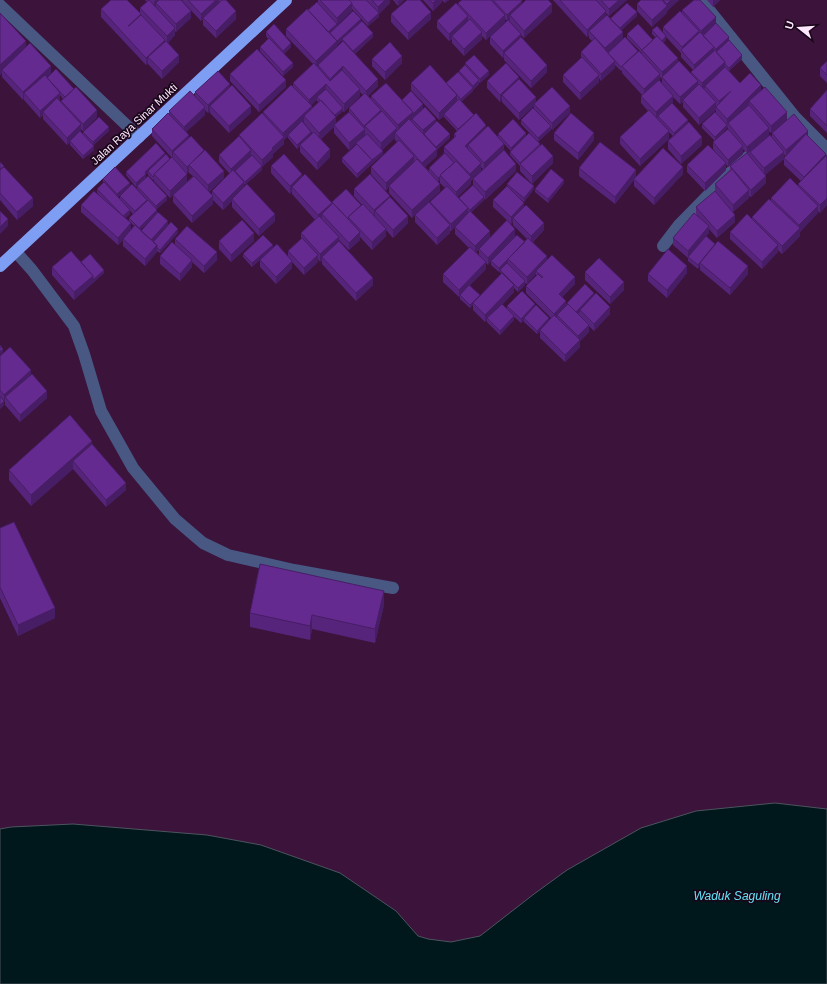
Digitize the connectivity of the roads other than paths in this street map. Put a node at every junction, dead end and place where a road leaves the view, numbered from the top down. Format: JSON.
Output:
{"nodes":[{"id":1,"x":286,"y":0,"type":"edge"},
{"id":2,"x":700,"y":0,"type":"edge"},
{"id":3,"x":0,"y":5,"type":"edge"},
{"id":4,"x":795,"y":117,"type":"junction"},
{"id":5,"x":783,"y":127,"type":"edge"},
{"id":6,"x":772,"y":136,"type":"edge"},
{"id":7,"x":138,"y":137,"type":"junction"},
{"id":8,"x":827,"y":149,"type":"edge"},
{"id":9,"x":662,"y":246,"type":"dead end"},
{"id":10,"x":16,"y":252,"type":"junction"},
{"id":11,"x":0,"y":266,"type":"edge"},
{"id":12,"x":393,"y":588,"type":"dead end"}],
"edges":[{"from":1,"to":7,"type":"highway","name":"Jalan Raya Sinar Mukti"},
{"from":2,"to":4,"type":"street"},
{"from":3,"to":7,"type":"street"},
{"from":4,"to":5,"type":"street"},
{"from":4,"to":8,"type":"street"},
{"from":6,"to":9,"type":"street"},
{"from":7,"to":10,"type":"highway","name":"Jalan Raya Sinar Mukti"},
{"from":10,"to":11,"type":"highway","name":"Jalan Raya Sinar Mukti"},
{"from":10,"to":12,"type":"street"}]}
